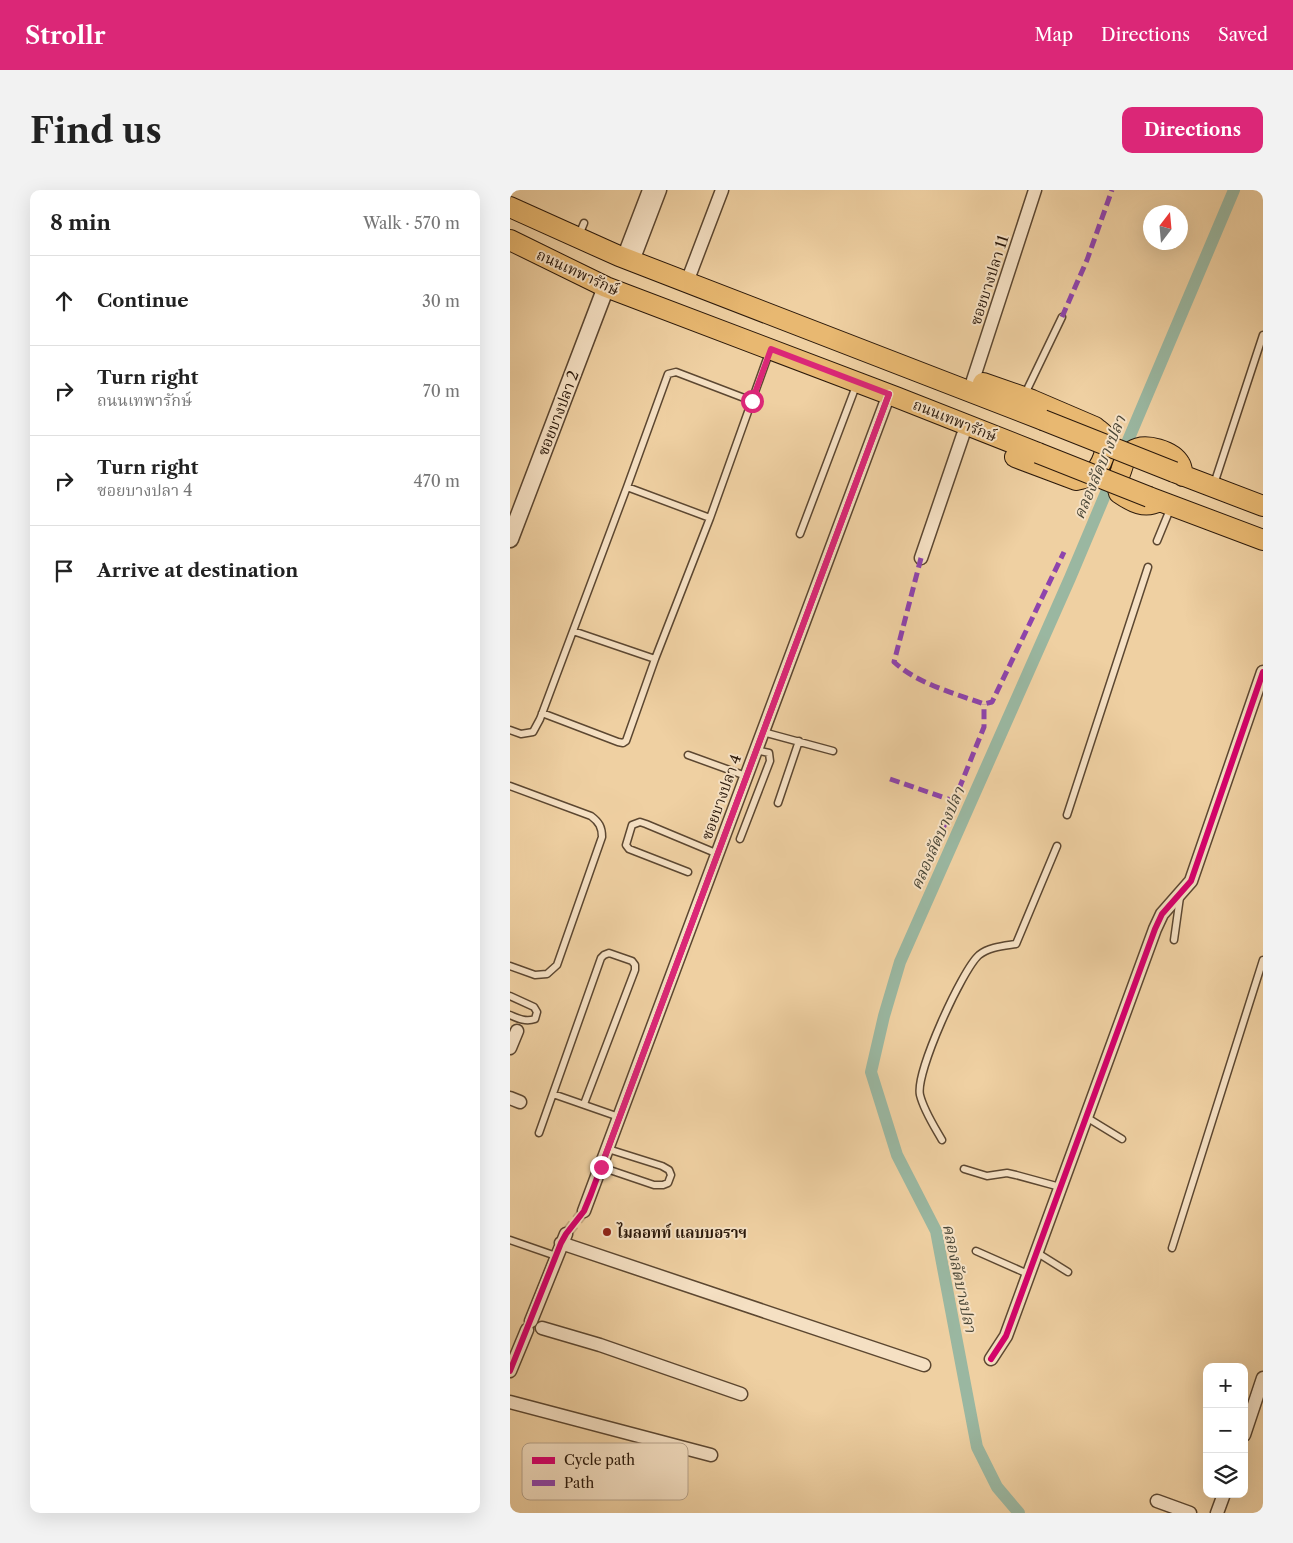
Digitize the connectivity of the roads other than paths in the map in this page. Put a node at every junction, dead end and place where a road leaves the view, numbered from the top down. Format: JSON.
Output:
{"nodes":[{"id":1,"x":649,"y":190,"type":"edge"},
{"id":2,"x":660,"y":190,"type":"edge"},
{"id":3,"x":722,"y":190,"type":"edge"},
{"id":4,"x":1035,"y":190,"type":"edge"},
{"id":5,"x":510,"y":207,"type":"edge"},
{"id":6,"x":510,"y":240,"type":"edge"},
{"id":7,"x":628,"y":259,"type":"junction"},
{"id":8,"x":687,"y":282,"type":"junction"},
{"id":9,"x":606,"y":287,"type":"junction"},
{"id":10,"x":1062,"y":317,"type":"dead end"},
{"id":11,"x":1263,"y":335,"type":"edge"},
{"id":12,"x":771,"y":349,"type":"junction"},
{"id":13,"x":896,"y":363,"type":"junction"},
{"id":14,"x":973,"y":380,"type":"junction"},
{"id":15,"x":858,"y":382,"type":"junction"},
{"id":16,"x":892,"y":396,"type":"junction"},
{"id":17,"x":1024,"y":397,"type":"junction"},
{"id":18,"x":752,"y":401,"type":"junction"},
{"id":19,"x":963,"y":435,"type":"junction"},
{"id":20,"x":1178,"y":474,"type":"junction"},
{"id":21,"x":627,"y":487,"type":"junction"},
{"id":22,"x":1213,"y":487,"type":"junction"},
{"id":23,"x":1160,"y":501,"type":"junction"},
{"id":24,"x":1263,"y":506,"type":"edge"},
{"id":25,"x":710,"y":518,"type":"junction"},
{"id":26,"x":800,"y":534,"type":"dead end"},
{"id":27,"x":510,"y":540,"type":"edge"},
{"id":28,"x":1263,"y":540,"type":"edge"},
{"id":29,"x":1157,"y":541,"type":"dead end"},
{"id":30,"x":921,"y":558,"type":"dead end"},
{"id":31,"x":1148,"y":567,"type":"dead end"},
{"id":32,"x":573,"y":631,"type":"junction"},
{"id":33,"x":655,"y":659,"type":"junction"},
{"id":34,"x":1263,"y":672,"type":"edge"},
{"id":35,"x":542,"y":713,"type":"junction"},
{"id":36,"x":510,"y":730,"type":"edge"},
{"id":37,"x":763,"y":732,"type":"junction"},
{"id":38,"x":799,"y":741,"type":"junction"},
{"id":39,"x":756,"y":750,"type":"junction"},
{"id":40,"x":833,"y":751,"type":"dead end"},
{"id":41,"x":688,"y":755,"type":"dead end"},
{"id":42,"x":746,"y":776,"type":"junction"},
{"id":43,"x":510,"y":786,"type":"edge"},
{"id":44,"x":778,"y":803,"type":"dead end"},
{"id":45,"x":1067,"y":816,"type":"dead end"},
{"id":46,"x":740,"y":840,"type":"dead end"},
{"id":47,"x":1057,"y":846,"type":"dead end"},
{"id":48,"x":718,"y":854,"type":"junction"},
{"id":49,"x":688,"y":872,"type":"dead end"},
{"id":50,"x":1180,"y":893,"type":"junction"},
{"id":51,"x":1174,"y":940,"type":"dead end"},
{"id":52,"x":1263,"y":960,"type":"edge"},
{"id":53,"x":510,"y":966,"type":"edge"},
{"id":54,"x":510,"y":996,"type":"edge"},
{"id":55,"x":510,"y":1016,"type":"edge"},
{"id":56,"x":517,"y":1031,"type":"dead end"},
{"id":57,"x":510,"y":1048,"type":"edge"},
{"id":58,"x":553,"y":1094,"type":"junction"},
{"id":59,"x":584,"y":1104,"type":"junction"},
{"id":60,"x":1085,"y":1116,"type":"junction"},
{"id":61,"x":620,"y":1117,"type":"junction"},
{"id":62,"x":539,"y":1133,"type":"dead end"},
{"id":63,"x":1122,"y":1139,"type":"dead end"},
{"id":64,"x":942,"y":1140,"type":"dead end"},
{"id":65,"x":608,"y":1149,"type":"junction"},
{"id":66,"x":601,"y":1167,"type":"junction"},
{"id":67,"x":964,"y":1169,"type":"dead end"},
{"id":68,"x":1060,"y":1187,"type":"junction"},
{"id":69,"x":584,"y":1211,"type":"tunnel mouth"},
{"id":70,"x":510,"y":1240,"type":"edge"},
{"id":71,"x":1172,"y":1248,"type":"dead end"},
{"id":72,"x":976,"y":1251,"type":"dead end"},
{"id":73,"x":1036,"y":1252,"type":"junction"},
{"id":74,"x":556,"y":1256,"type":"junction"},
{"id":75,"x":1068,"y":1272,"type":"dead end"},
{"id":76,"x":1028,"y":1274,"type":"junction"},
{"id":77,"x":533,"y":1326,"type":"junction"},
{"id":78,"x":991,"y":1359,"type":"dead end"},
{"id":79,"x":924,"y":1365,"type":"dead end"},
{"id":80,"x":510,"y":1371,"type":"edge"},
{"id":81,"x":1263,"y":1378,"type":"edge"},
{"id":82,"x":741,"y":1394,"type":"dead end"},
{"id":83,"x":510,"y":1402,"type":"edge"},
{"id":84,"x":1248,"y":1423,"type":"edge"},
{"id":85,"x":665,"y":1443,"type":"edge"},
{"id":86,"x":688,"y":1449,"type":"edge"},
{"id":87,"x":711,"y":1455,"type":"dead end"},
{"id":88,"x":1223,"y":1498,"type":"edge"},
{"id":89,"x":1157,"y":1501,"type":"dead end"},
{"id":90,"x":1190,"y":1513,"type":"edge"},
{"id":91,"x":1218,"y":1513,"type":"edge"}],
"edges":[{"from":1,"to":7,"type":"street"},
{"from":2,"to":7,"type":"street"},
{"from":3,"to":8,"type":"street"},
{"from":4,"to":14,"type":"street","name":"ซอยบางปลา 11"},
{"from":5,"to":7,"type":"main road","name":"ถนนเทพารักษ์"},
{"from":6,"to":9,"type":"main road","name":"ถนนเทพารักษ์"},
{"from":7,"to":8,"type":"main road","name":"ถนนเทพารักษ์"},
{"from":8,"to":13,"type":"main road","name":"ถนนเทพารักษ์"},
{"from":9,"to":12,"type":"main road","name":"ถนนเทพารักษ์"},
{"from":9,"to":27,"type":"street","name":"ซอยบางปลา 2"},
{"from":10,"to":17,"type":"lane"},
{"from":11,"to":22,"type":"lane"},
{"from":12,"to":15,"type":"main road","name":"ถนนเทพารักษ์"},
{"from":12,"to":18,"type":"lane"},
{"from":13,"to":14,"type":"main road"},
{"from":13,"to":20,"type":"main road","name":"ถนนเทพารักษ์","bridge":true},
{"from":14,"to":17,"type":"main road"},
{"from":15,"to":16,"type":"main road","name":"ถนนเทพารักษ์"},
{"from":15,"to":26,"type":"lane"},
{"from":16,"to":19,"type":"main road"},
{"from":16,"to":23,"type":"main road","name":"ถนนเทพารักษ์","bridge":true},
{"from":16,"to":37,"type":"street","name":"ซอยบางปลา 4"},
{"from":17,"to":19,"type":"main road"},
{"from":18,"to":21,"type":"lane"},
{"from":18,"to":25,"type":"lane"},
{"from":19,"to":30,"type":"street"},
{"from":20,"to":22,"type":"main road","name":"ถนนเทพารักษ์"},
{"from":20,"to":23,"type":"main road"},
{"from":21,"to":25,"type":"lane"},
{"from":21,"to":32,"type":"lane"},
{"from":22,"to":24,"type":"main road","name":"ถนนเทพารักษ์"},
{"from":23,"to":28,"type":"main road","name":"ถนนเทพารักษ์"},
{"from":23,"to":29,"type":"lane"},
{"from":25,"to":33,"type":"lane"},
{"from":31,"to":45,"type":"lane"},
{"from":32,"to":33,"type":"lane"},
{"from":32,"to":35,"type":"lane"},
{"from":33,"to":35,"type":"lane"},
{"from":34,"to":50,"type":"street"},
{"from":35,"to":36,"type":"lane"},
{"from":37,"to":38,"type":"lane"},
{"from":37,"to":39,"type":"street","name":"ซอยบางปลา 4"},
{"from":38,"to":40,"type":"lane"},
{"from":38,"to":44,"type":"lane"},
{"from":39,"to":42,"type":"street","name":"ซอยบางปลา 4"},
{"from":39,"to":46,"type":"lane"},
{"from":41,"to":42,"type":"lane"},
{"from":42,"to":48,"type":"street","name":"ซอยบางปลา 4"},
{"from":43,"to":53,"type":"lane"},
{"from":47,"to":64,"type":"lane"},
{"from":48,"to":49,"type":"lane"},
{"from":48,"to":61,"type":"street","name":"ซอยบางปลา 4"},
{"from":50,"to":51,"type":"lane"},
{"from":50,"to":60,"type":"street"},
{"from":52,"to":71,"type":"lane"},
{"from":54,"to":55,"type":"lane"},
{"from":56,"to":57,"type":"street"},
{"from":58,"to":59,"type":"lane"},
{"from":58,"to":59,"type":"lane"},
{"from":58,"to":62,"type":"lane"},
{"from":59,"to":61,"type":"lane"},
{"from":60,"to":63,"type":"lane"},
{"from":60,"to":68,"type":"street"},
{"from":61,"to":65,"type":"street","name":"ซอยบางปลา 4"},
{"from":65,"to":66,"type":"street","name":"ซอยบางปลา 4"},
{"from":65,"to":66,"type":"lane"},
{"from":66,"to":69,"type":"street","name":"ซอยบางปลา 4"},
{"from":67,"to":68,"type":"lane"},
{"from":68,"to":73,"type":"street"},
{"from":70,"to":74,"type":"lane"},
{"from":72,"to":76,"type":"lane"},
{"from":73,"to":75,"type":"lane"},
{"from":73,"to":76,"type":"street"},
{"from":74,"to":77,"type":"street"},
{"from":74,"to":79,"type":"street"},
{"from":76,"to":78,"type":"street"},
{"from":77,"to":80,"type":"street"},
{"from":77,"to":82,"type":"street"},
{"from":81,"to":84,"type":"street"},
{"from":83,"to":85,"type":"street"},
{"from":86,"to":87,"type":"street"},
{"from":88,"to":91,"type":"street"},
{"from":89,"to":90,"type":"street"}]}
